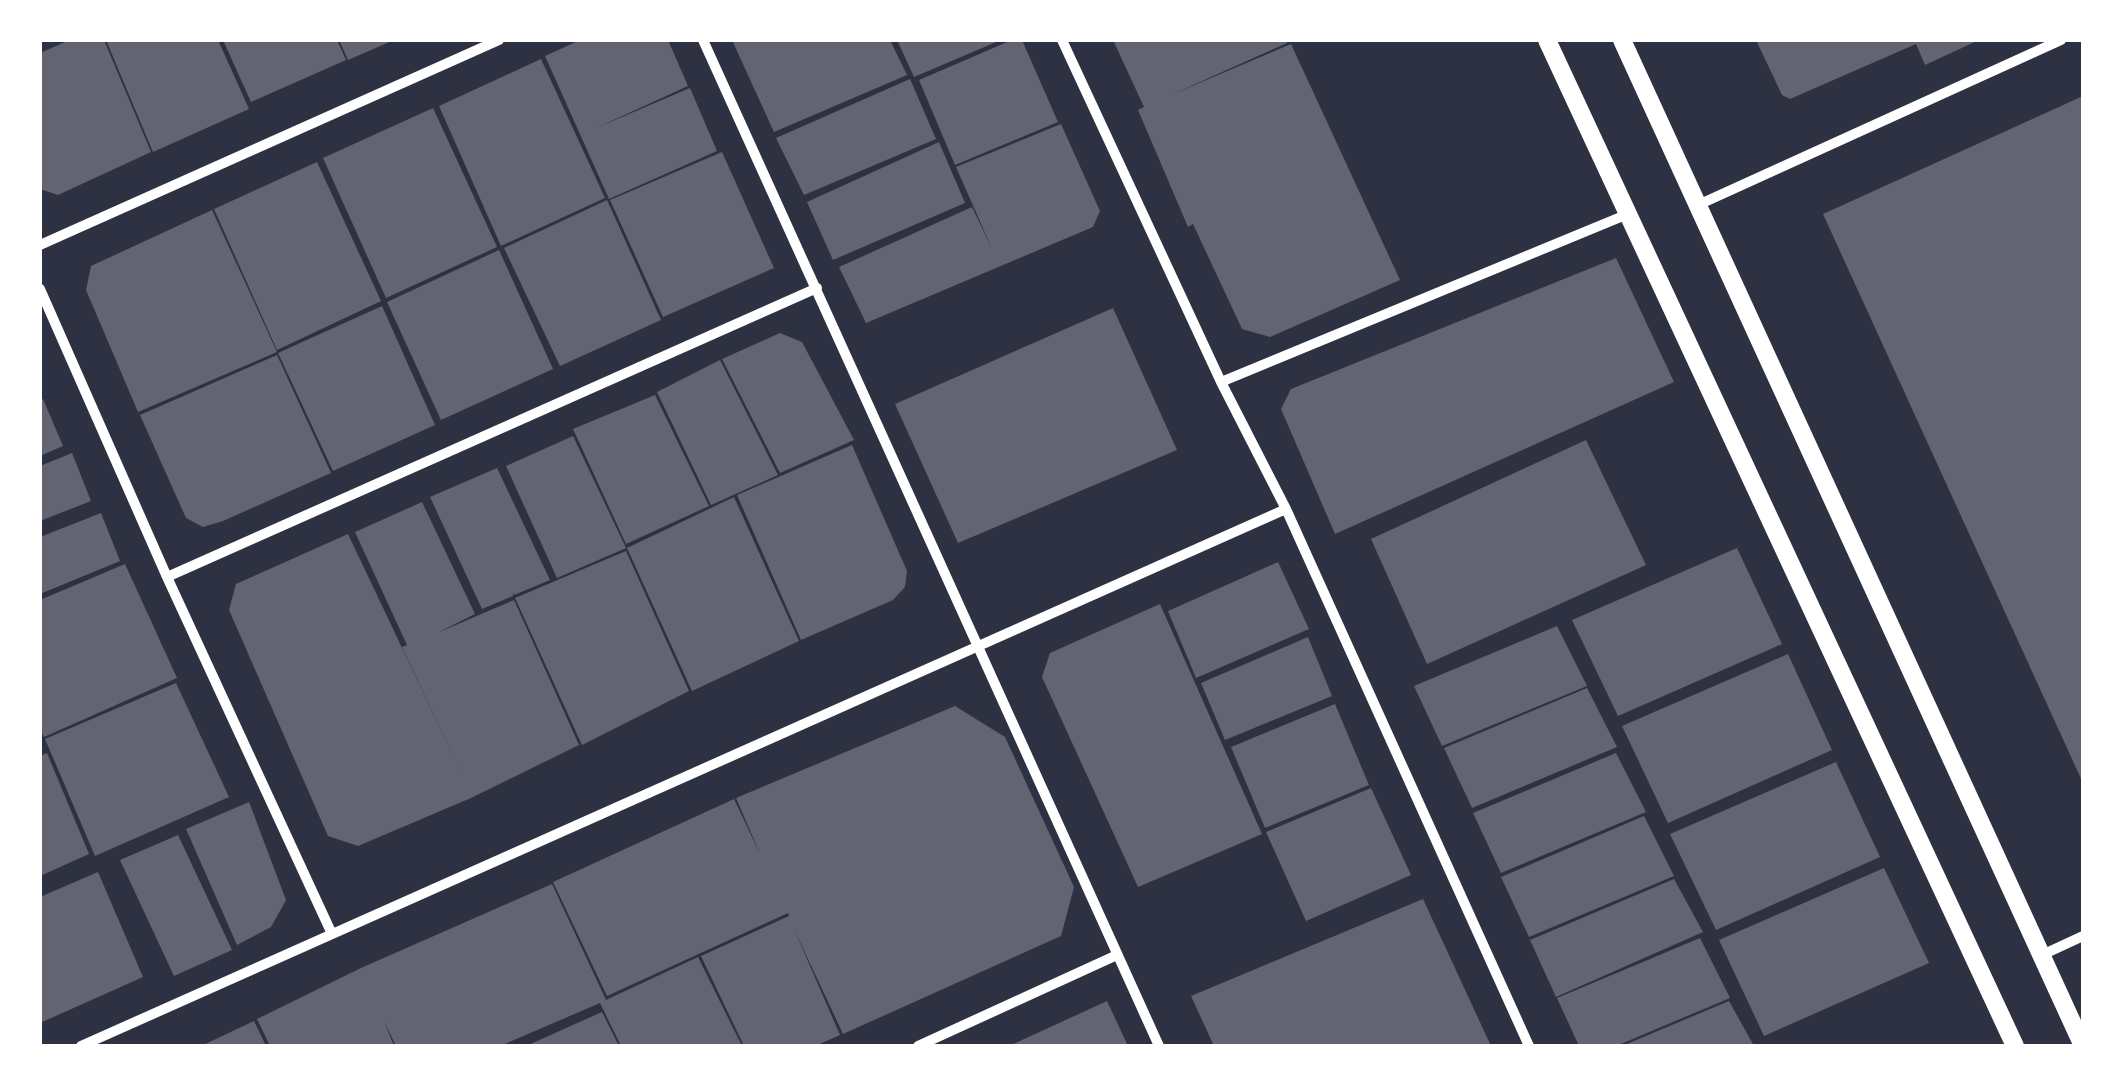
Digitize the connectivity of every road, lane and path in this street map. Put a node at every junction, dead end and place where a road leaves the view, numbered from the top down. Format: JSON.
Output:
{"nodes":[{"id":1,"x":499,"y":40,"type":"edge"},
{"id":2,"x":703,"y":40,"type":"edge"},
{"id":3,"x":1062,"y":40,"type":"edge"},
{"id":4,"x":1547,"y":40,"type":"edge"},
{"id":5,"x":1622,"y":40,"type":"edge"},
{"id":6,"x":2062,"y":40,"type":"edge"},
{"id":7,"x":1698,"y":205,"type":"junction"},
{"id":8,"x":1628,"y":214,"type":"junction"},
{"id":9,"x":40,"y":245,"type":"edge"},
{"id":10,"x":817,"y":288,"type":"junction"},
{"id":11,"x":40,"y":290,"type":"edge"},
{"id":12,"x":1222,"y":382,"type":"junction"},
{"id":13,"x":1286,"y":510,"type":"junction"},
{"id":14,"x":167,"y":576,"type":"junction"},
{"id":15,"x":978,"y":644,"type":"junction"},
{"id":16,"x":332,"y":934,"type":"junction"},
{"id":17,"x":2083,"y":936,"type":"edge"},
{"id":18,"x":1116,"y":956,"type":"junction"},
{"id":19,"x":2042,"y":956,"type":"junction"},
{"id":20,"x":81,"y":1046,"type":"edge"},
{"id":21,"x":918,"y":1046,"type":"edge"},
{"id":22,"x":1159,"y":1046,"type":"edge"},
{"id":23,"x":1530,"y":1046,"type":"edge"},
{"id":24,"x":2015,"y":1046,"type":"edge"},
{"id":25,"x":2083,"y":1046,"type":"edge"}],
"edges":[{"from":1,"to":9,"type":"street"},
{"from":2,"to":10,"type":"street"},
{"from":3,"to":12,"type":"street"},
{"from":4,"to":8,"type":"street"},
{"from":5,"to":7,"type":"street"},
{"from":6,"to":7,"type":"street"},
{"from":7,"to":19,"type":"street"},
{"from":8,"to":12,"type":"street"},
{"from":8,"to":24,"type":"street"},
{"from":10,"to":14,"type":"street"},
{"from":10,"to":15,"type":"street"},
{"from":11,"to":14,"type":"street"},
{"from":12,"to":13,"type":"street"},
{"from":13,"to":15,"type":"street"},
{"from":13,"to":23,"type":"street"},
{"from":14,"to":16,"type":"street"},
{"from":15,"to":16,"type":"street"},
{"from":15,"to":18,"type":"street"},
{"from":16,"to":20,"type":"street"},
{"from":17,"to":19,"type":"street"},
{"from":18,"to":21,"type":"street"},
{"from":18,"to":22,"type":"street"},
{"from":19,"to":25,"type":"street"}]}
